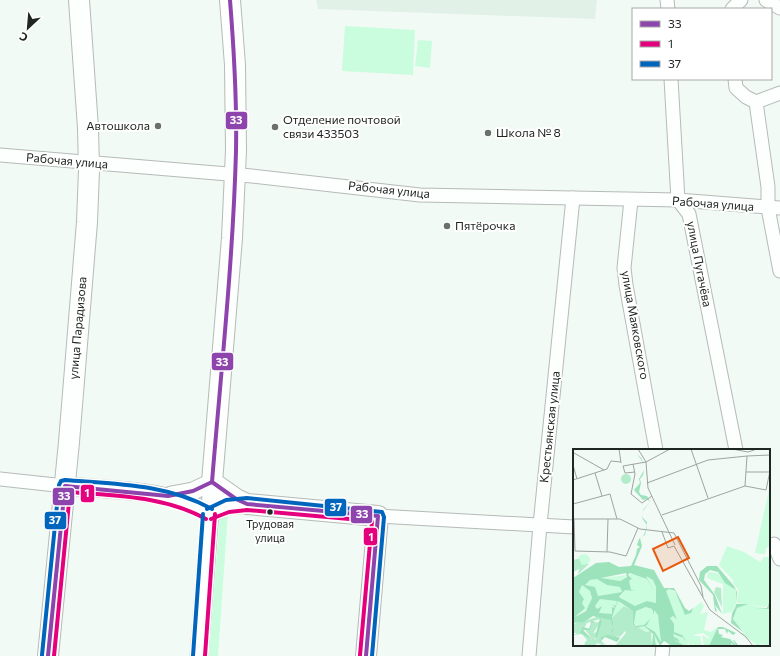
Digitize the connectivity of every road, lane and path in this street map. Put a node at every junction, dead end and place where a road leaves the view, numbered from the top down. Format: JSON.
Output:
{"nodes":[{"id":1,"x":79,"y":0,"type":"edge"},
{"id":2,"x":230,"y":0,"type":"edge"},
{"id":3,"x":741,"y":0,"type":"edge"},
{"id":4,"x":766,"y":0,"type":"edge"},
{"id":5,"x":733,"y":8,"type":"edge"},
{"id":6,"x":780,"y":8,"type":"edge"},
{"id":7,"x":671,"y":80,"type":"edge"},
{"id":8,"x":735,"y":80,"type":"edge"},
{"id":9,"x":780,"y":93,"type":"edge"},
{"id":10,"x":756,"y":102,"type":"junction"},
{"id":11,"x":0,"y":155,"type":"edge"},
{"id":12,"x":89,"y":163,"type":"junction"},
{"id":13,"x":235,"y":175,"type":"junction"},
{"id":14,"x":573,"y":198,"type":"junction"},
{"id":15,"x":631,"y":200,"type":"junction"},
{"id":16,"x":678,"y":200,"type":"junction"},
{"id":17,"x":774,"y":208,"type":"edge"},
{"id":18,"x":780,"y":271,"type":"edge"},
{"id":19,"x":656,"y":449,"type":"edge"},
{"id":20,"x":736,"y":449,"type":"edge"},
{"id":21,"x":0,"y":479,"type":"edge"},
{"id":22,"x":212,"y":482,"type":"junction"},
{"id":23,"x":65,"y":486,"type":"junction"},
{"id":24,"x":168,"y":496,"type":"junction"},
{"id":25,"x":247,"y":504,"type":"junction"},
{"id":26,"x":209,"y":514,"type":"junction"},
{"id":27,"x":378,"y":516,"type":"junction"},
{"id":28,"x":540,"y":525,"type":"junction"},
{"id":29,"x":573,"y":527,"type":"edge"},
{"id":30,"x":774,"y":543,"type":"edge"},
{"id":31,"x":780,"y":559,"type":"edge"},
{"id":32,"x":663,"y":646,"type":"edge"},
{"id":33,"x":48,"y":656,"type":"edge"},
{"id":34,"x":199,"y":656,"type":"edge"},
{"id":35,"x":366,"y":656,"type":"edge"},
{"id":36,"x":529,"y":656,"type":"edge"},
{"id":37,"x":662,"y":656,"type":"edge"}],
"edges":[{"from":1,"to":12,"type":"highway","name":"улица Парадизова"},
{"from":2,"to":13,"type":"highway"},
{"from":3,"to":5,"type":"street"},
{"from":4,"to":6,"type":"street"},
{"from":7,"to":16,"type":"street"},
{"from":8,"to":10,"type":"street"},
{"from":9,"to":10,"type":"street"},
{"from":10,"to":17,"type":"street"},
{"from":11,"to":12,"type":"street","name":"Рабочая улица"},
{"from":12,"to":13,"type":"street","name":"Рабочая улица"},
{"from":12,"to":23,"type":"highway","name":"улица Парадизова"},
{"from":13,"to":14,"type":"street","name":"Рабочая улица"},
{"from":13,"to":22,"type":"highway"},
{"from":14,"to":15,"type":"street","name":"Рабочая улица"},
{"from":14,"to":28,"type":"street","name":"Крестьянская улица"},
{"from":15,"to":16,"type":"street","name":"Рабочая улица"},
{"from":15,"to":19,"type":"street","name":"улица Маяковского"},
{"from":16,"to":17,"type":"street","name":"Рабочая улица"},
{"from":16,"to":20,"type":"street","name":"улица Пугачёва"},
{"from":17,"to":18,"type":"street"},
{"from":21,"to":23,"type":"street"},
{"from":22,"to":24,"type":"main road"},
{"from":22,"to":25,"type":"highway"},
{"from":22,"to":26,"type":"main road"},
{"from":23,"to":24,"type":"main road"},
{"from":23,"to":33,"type":"highway","name":"улица Парадизова"},
{"from":24,"to":26,"type":"main road"},
{"from":25,"to":26,"type":"main road"},
{"from":25,"to":27,"type":"highway"},
{"from":26,"to":34,"type":"main road"},
{"from":27,"to":28,"type":"street"},
{"from":27,"to":35,"type":"highway"},
{"from":28,"to":29,"type":"street"},
{"from":28,"to":36,"type":"street","name":"Крестьянская улица"},
{"from":30,"to":31,"type":"street"},
{"from":32,"to":37,"type":"street"}]}
